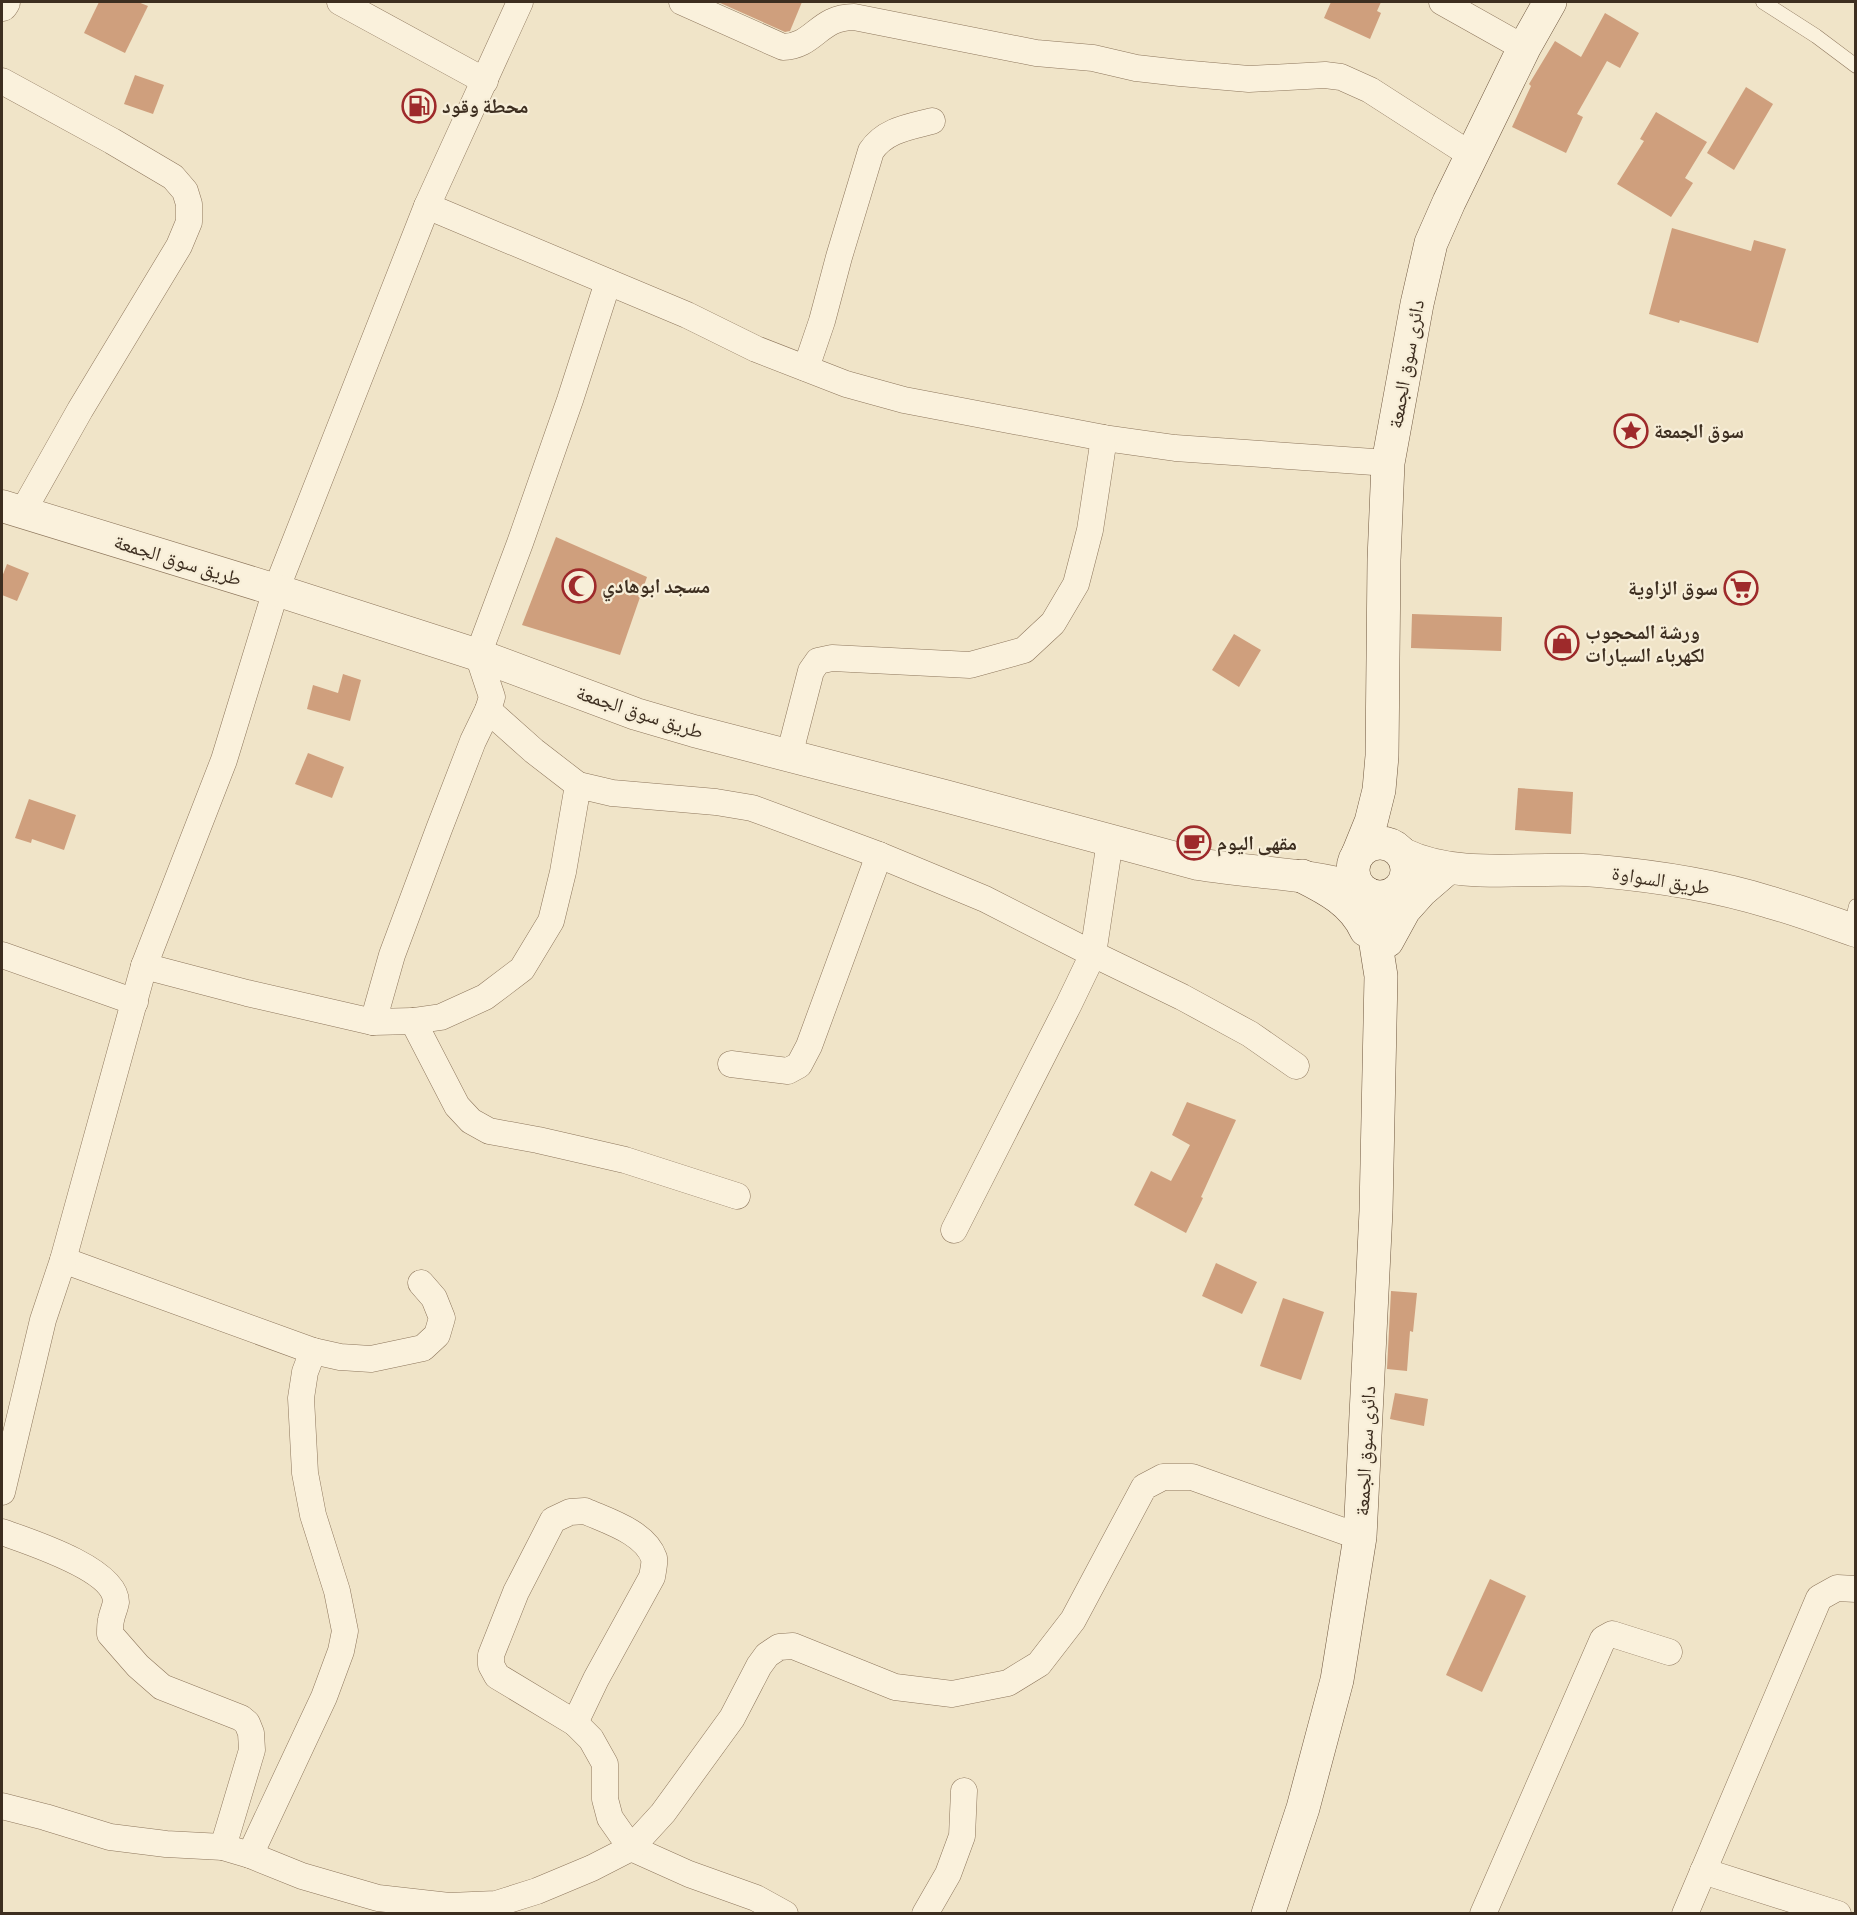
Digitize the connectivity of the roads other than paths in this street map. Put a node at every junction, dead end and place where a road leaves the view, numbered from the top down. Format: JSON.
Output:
{"nodes":[{"id":1,"x":340,"y":2,"type":"edge"},
{"id":2,"x":520,"y":2,"type":"edge"},
{"id":3,"x":682,"y":2,"type":"edge"},
{"id":4,"x":1442,"y":2,"type":"edge"},
{"id":5,"x":1550,"y":2,"type":"edge"},
{"id":6,"x":1763,"y":2,"type":"edge"},
{"id":7,"x":1524,"y":48,"type":"junction"},
{"id":8,"x":1856,"y":66,"type":"edge"},
{"id":9,"x":2,"y":81,"type":"edge"},
{"id":10,"x":485,"y":81,"type":"junction"},
{"id":11,"x":932,"y":121,"type":"dead end"},
{"id":12,"x":1471,"y":155,"type":"junction"},
{"id":13,"x":427,"y":206,"type":"junction"},
{"id":14,"x":608,"y":282,"type":"junction"},
{"id":15,"x":806,"y":368,"type":"junction"},
{"id":16,"x":1104,"y":438,"type":"junction"},
{"id":17,"x":1388,"y":463,"type":"junction"},
{"id":18,"x":12,"y":509,"type":"edge"},
{"id":19,"x":276,"y":590,"type":"junction"},
{"id":20,"x":478,"y":655,"type":"junction"},
{"id":21,"x":488,"y":710,"type":"junction"},
{"id":22,"x":789,"y":756,"type":"junction"},
{"id":23,"x":1382,"y":756,"type":"junction"},
{"id":24,"x":578,"y":785,"type":"junction"},
{"id":25,"x":1110,"y":841,"type":"junction"},
{"id":26,"x":1400,"y":852,"type":"junction"},
{"id":27,"x":879,"y":855,"type":"junction"},
{"id":28,"x":1451,"y":870,"type":"junction"},
{"id":29,"x":1296,"y":876,"type":"junction"},
{"id":30,"x":1373,"y":879,"type":"junction"},
{"id":31,"x":1854,"y":922,"type":"edge"},
{"id":32,"x":1092,"y":954,"type":"junction"},
{"id":33,"x":2,"y":955,"type":"edge"},
{"id":34,"x":1383,"y":962,"type":"junction"},
{"id":35,"x":144,"y":966,"type":"junction"},
{"id":36,"x":135,"y":1002,"type":"junction"},
{"id":37,"x":413,"y":1021,"type":"junction"},
{"id":38,"x":373,"y":1022,"type":"junction"},
{"id":39,"x":731,"y":1064,"type":"dead end"},
{"id":40,"x":1296,"y":1066,"type":"dead end"},
{"id":41,"x":737,"y":1196,"type":"dead end"},
{"id":42,"x":954,"y":1230,"type":"dead end"},
{"id":43,"x":63,"y":1260,"type":"junction"},
{"id":44,"x":421,"y":1283,"type":"dead end"},
{"id":45,"x":313,"y":1351,"type":"junction"},
{"id":46,"x":2,"y":1492,"type":"edge"},
{"id":47,"x":2,"y":1532,"type":"edge"},
{"id":48,"x":1360,"y":1537,"type":"junction"},
{"id":49,"x":1856,"y":1589,"type":"edge"},
{"id":50,"x":1669,"y":1652,"type":"dead end"},
{"id":51,"x":575,"y":1722,"type":"junction"},
{"id":52,"x":964,"y":1791,"type":"dead end"},
{"id":53,"x":2,"y":1806,"type":"edge"},
{"id":54,"x":224,"y":1847,"type":"junction"},
{"id":55,"x":631,"y":1848,"type":"junction"},
{"id":56,"x":250,"y":1855,"type":"junction"},
{"id":57,"x":1703,"y":1871,"type":"junction"},
{"id":58,"x":784,"y":1914,"type":"edge"},
{"id":59,"x":925,"y":1914,"type":"edge"},
{"id":60,"x":1268,"y":1914,"type":"edge"},
{"id":61,"x":1483,"y":1914,"type":"edge"},
{"id":62,"x":1684,"y":1914,"type":"edge"},
{"id":63,"x":1838,"y":1914,"type":"edge"}],
"edges":[{"from":1,"to":10,"type":"street"},
{"from":2,"to":10,"type":"street"},
{"from":3,"to":12,"type":"street"},
{"from":4,"to":7,"type":"street"},
{"from":5,"to":7,"type":"main road","name":"دائرى سوق الجمعة"},
{"from":6,"to":8,"type":"lane"},
{"from":7,"to":12,"type":"main road","name":"دائرى سوق الجمعة"},
{"from":9,"to":18,"type":"street"},
{"from":10,"to":13,"type":"street"},
{"from":11,"to":15,"type":"street"},
{"from":12,"to":17,"type":"main road","name":"دائرى سوق الجمعة"},
{"from":13,"to":14,"type":"street"},
{"from":13,"to":19,"type":"street"},
{"from":14,"to":15,"type":"street"},
{"from":14,"to":20,"type":"street"},
{"from":15,"to":16,"type":"street"},
{"from":16,"to":17,"type":"street"},
{"from":16,"to":22,"type":"street"},
{"from":17,"to":23,"type":"main road","name":"دائرى سوق الجمعة"},
{"from":18,"to":19,"type":"street","name":"طريق سوق الجمعة"},
{"from":19,"to":20,"type":"street","name":"طريق سوق الجمعة"},
{"from":19,"to":35,"type":"street"},
{"from":20,"to":21,"type":"street"},
{"from":20,"to":22,"type":"street","name":"طريق سوق الجمعة"},
{"from":21,"to":24,"type":"street"},
{"from":21,"to":38,"type":"street"},
{"from":22,"to":25,"type":"street","name":"طريق سوق الجمعة"},
{"from":23,"to":26,"type":"main road"},
{"from":23,"to":30,"type":"main road"},
{"from":24,"to":27,"type":"street"},
{"from":24,"to":37,"type":"street"},
{"from":25,"to":29,"type":"street","name":"طريق سوق الجمعة"},
{"from":25,"to":32,"type":"street"},
{"from":26,"to":28,"type":"street"},
{"from":26,"to":30,"type":"main road"},
{"from":26,"to":30,"type":"main road"},
{"from":27,"to":32,"type":"street"},
{"from":27,"to":39,"type":"street"},
{"from":28,"to":30,"type":"street","name":"طريق سوق الجمعة"},
{"from":28,"to":31,"type":"street","name":"طريق السواوة"},
{"from":28,"to":34,"type":"main road"},
{"from":29,"to":30,"type":"street","name":"طريق سوق الجمعة"},
{"from":29,"to":34,"type":"main road"},
{"from":30,"to":34,"type":"main road"},
{"from":32,"to":40,"type":"street"},
{"from":32,"to":42,"type":"street"},
{"from":33,"to":36,"type":"street"},
{"from":34,"to":48,"type":"main road","name":"دائرى سوق الجمعة"},
{"from":35,"to":36,"type":"street"},
{"from":35,"to":38,"type":"street"},
{"from":36,"to":43,"type":"street"},
{"from":37,"to":38,"type":"street"},
{"from":37,"to":41,"type":"street"},
{"from":43,"to":45,"type":"street"},
{"from":43,"to":46,"type":"street"},
{"from":44,"to":45,"type":"street"},
{"from":45,"to":56,"type":"street"},
{"from":47,"to":54,"type":"street"},
{"from":48,"to":55,"type":"street"},
{"from":48,"to":60,"type":"main road","name":"دائرى سوق الجمعة"},
{"from":49,"to":57,"type":"street"},
{"from":50,"to":61,"type":"street"},
{"from":51,"to":51,"type":"street"},
{"from":51,"to":55,"type":"street"},
{"from":52,"to":59,"type":"street"},
{"from":53,"to":54,"type":"street"},
{"from":54,"to":56,"type":"street"},
{"from":55,"to":56,"type":"street"},
{"from":55,"to":58,"type":"street"},
{"from":57,"to":62,"type":"street"},
{"from":57,"to":63,"type":"street"}]}
